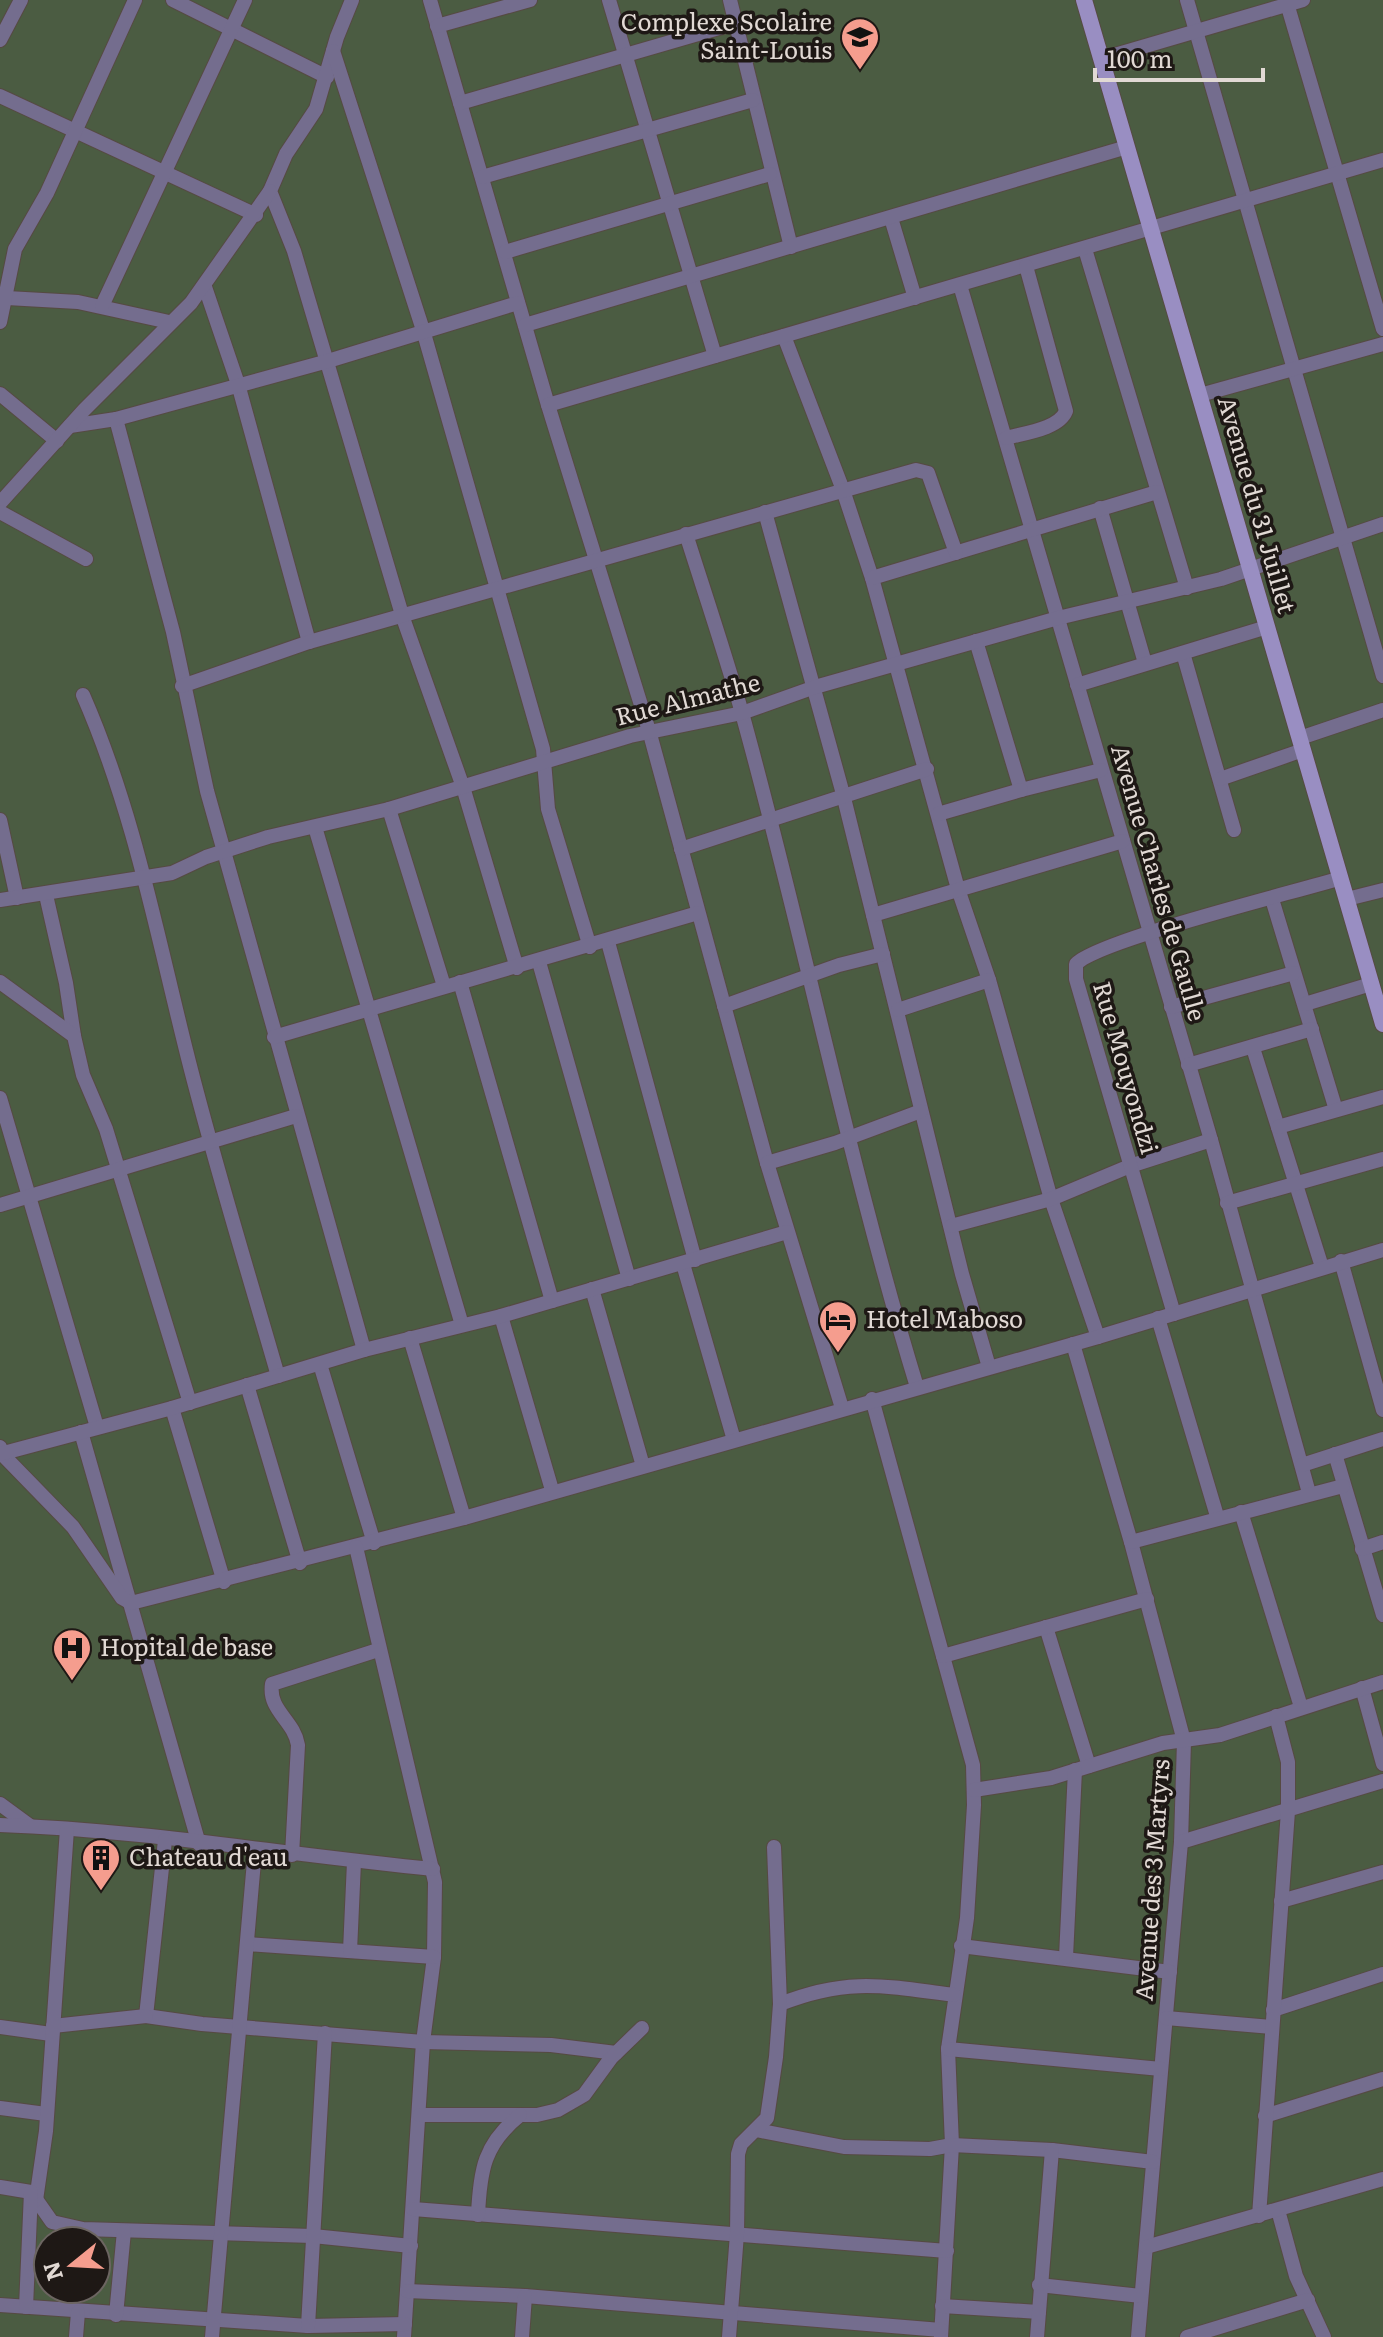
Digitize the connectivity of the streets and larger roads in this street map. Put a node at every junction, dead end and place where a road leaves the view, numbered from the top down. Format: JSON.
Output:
{"nodes":[{"id":1,"x":21,"y":0,"type":"edge"},
{"id":2,"x":135,"y":0,"type":"edge"},
{"id":3,"x":173,"y":0,"type":"edge"},
{"id":4,"x":245,"y":0,"type":"edge"},
{"id":5,"x":352,"y":0,"type":"edge"},
{"id":6,"x":430,"y":0,"type":"edge"},
{"id":7,"x":530,"y":0,"type":"edge"},
{"id":8,"x":609,"y":0,"type":"edge"},
{"id":9,"x":730,"y":0,"type":"edge"},
{"id":10,"x":1084,"y":0,"type":"edge"},
{"id":11,"x":1187,"y":0,"type":"edge"},
{"id":12,"x":1303,"y":0,"type":"edge"},
{"id":13,"x":1287,"y":2,"type":"edge"},
{"id":14,"x":736,"y":23,"type":"junction"},
{"id":15,"x":437,"y":26,"type":"junction"},
{"id":16,"x":231,"y":29,"type":"junction"},
{"id":17,"x":1195,"y":30,"type":"junction"},
{"id":18,"x":0,"y":40,"type":"edge"},
{"id":19,"x":333,"y":51,"type":"junction"},
{"id":20,"x":625,"y":56,"type":"junction"},
{"id":21,"x":1101,"y":59,"type":"junction"},
{"id":22,"x":327,"y":77,"type":"junction"},
{"id":23,"x":0,"y":96,"type":"edge"},
{"id":24,"x":753,"y":100,"type":"junction"},
{"id":25,"x":460,"y":103,"type":"junction"},
{"id":26,"x":646,"y":130,"type":"junction"},
{"id":27,"x":75,"y":133,"type":"junction"},
{"id":28,"x":1127,"y":147,"type":"junction"},
{"id":29,"x":1383,"y":160,"type":"edge"},
{"id":30,"x":163,"y":173,"type":"junction"},
{"id":31,"x":770,"y":174,"type":"junction"},
{"id":32,"x":1336,"y":174,"type":"junction"},
{"id":33,"x":482,"y":177,"type":"junction"},
{"id":34,"x":270,"y":191,"type":"junction"},
{"id":35,"x":1246,"y":200,"type":"junction"},
{"id":36,"x":669,"y":203,"type":"junction"},
{"id":37,"x":256,"y":215,"type":"junction"},
{"id":38,"x":891,"y":218,"type":"junction"},
{"id":39,"x":1152,"y":229,"type":"junction"},
{"id":40,"x":791,"y":247,"type":"junction"},
{"id":41,"x":1085,"y":249,"type":"junction"},
{"id":42,"x":505,"y":252,"type":"junction"},
{"id":43,"x":1026,"y":266,"type":"junction"},
{"id":44,"x":690,"y":276,"type":"junction"},
{"id":45,"x":960,"y":285,"type":"junction"},
{"id":46,"x":5,"y":286,"type":"edge"},
{"id":47,"x":205,"y":287,"type":"junction"},
{"id":48,"x":915,"y":298,"type":"junction"},
{"id":49,"x":518,"y":303,"type":"junction"},
{"id":50,"x":102,"y":306,"type":"junction"},
{"id":51,"x":0,"y":322,"type":"edge"},
{"id":52,"x":169,"y":322,"type":"junction"},
{"id":53,"x":525,"y":325,"type":"junction"},
{"id":54,"x":1383,"y":329,"type":"edge"},
{"id":55,"x":423,"y":330,"type":"junction"},
{"id":56,"x":784,"y":336,"type":"junction"},
{"id":57,"x":1383,"y":344,"type":"edge"},
{"id":58,"x":715,"y":356,"type":"junction"},
{"id":59,"x":328,"y":361,"type":"junction"},
{"id":60,"x":1294,"y":367,"type":"junction"},
{"id":61,"x":238,"y":384,"type":"junction"},
{"id":62,"x":0,"y":394,"type":"edge"},
{"id":63,"x":1200,"y":395,"type":"junction"},
{"id":64,"x":548,"y":405,"type":"junction"},
{"id":65,"x":116,"y":419,"type":"junction"},
{"id":66,"x":70,"y":426,"type":"junction"},
{"id":67,"x":1006,"y":438,"type":"junction"},
{"id":68,"x":57,"y":441,"type":"junction"},
{"id":69,"x":843,"y":490,"type":"junction"},
{"id":70,"x":1157,"y":492,"type":"junction"},
{"id":71,"x":0,"y":503,"type":"edge"},
{"id":72,"x":1100,"y":508,"type":"junction"},
{"id":73,"x":0,"y":512,"type":"edge"},
{"id":74,"x":765,"y":512,"type":"junction"},
{"id":75,"x":1383,"y":524,"type":"edge"},
{"id":76,"x":1032,"y":529,"type":"junction"},
{"id":77,"x":686,"y":534,"type":"junction"},
{"id":78,"x":1341,"y":536,"type":"junction"},
{"id":79,"x":956,"y":553,"type":"junction"},
{"id":80,"x":86,"y":559,"type":"dead end"},
{"id":81,"x":595,"y":559,"type":"junction"},
{"id":82,"x":1249,"y":568,"type":"junction"},
{"id":83,"x":872,"y":578,"type":"junction"},
{"id":84,"x":1187,"y":588,"type":"junction"},
{"id":85,"x":495,"y":590,"type":"junction"},
{"id":86,"x":1125,"y":602,"type":"junction"},
{"id":87,"x":403,"y":618,"type":"junction"},
{"id":88,"x":1058,"y":618,"type":"junction"},
{"id":89,"x":1267,"y":627,"type":"junction"},
{"id":90,"x":976,"y":641,"type":"junction"},
{"id":91,"x":309,"y":642,"type":"junction"},
{"id":92,"x":1183,"y":653,"type":"junction"},
{"id":93,"x":1145,"y":663,"type":"junction"},
{"id":94,"x":898,"y":664,"type":"junction"},
{"id":95,"x":1383,"y":676,"type":"edge"},
{"id":96,"x":1077,"y":685,"type":"junction"},
{"id":97,"x":182,"y":686,"type":"junction"},
{"id":98,"x":815,"y":687,"type":"junction"},
{"id":99,"x":83,"y":695,"type":"dead end"},
{"id":100,"x":1383,"y":710,"type":"edge"},
{"id":101,"x":742,"y":713,"type":"junction"},
{"id":102,"x":650,"y":734,"type":"junction"},
{"id":103,"x":1301,"y":744,"type":"junction"},
{"id":104,"x":542,"y":761,"type":"junction"},
{"id":105,"x":927,"y":769,"type":"junction"},
{"id":106,"x":1101,"y":770,"type":"junction"},
{"id":107,"x":1220,"y":779,"type":"junction"},
{"id":108,"x":463,"y":787,"type":"junction"},
{"id":109,"x":1021,"y":790,"type":"junction"},
{"id":110,"x":843,"y":794,"type":"junction"},
{"id":111,"x":389,"y":809,"type":"junction"},
{"id":112,"x":938,"y":814,"type":"junction"},
{"id":113,"x":0,"y":820,"type":"edge"},
{"id":114,"x":768,"y":821,"type":"junction"},
{"id":115,"x":315,"y":827,"type":"junction"},
{"id":116,"x":1234,"y":830,"type":"dead end"},
{"id":117,"x":1123,"y":841,"type":"junction"},
{"id":118,"x":681,"y":849,"type":"junction"},
{"id":119,"x":225,"y":850,"type":"junction"},
{"id":120,"x":1341,"y":878,"type":"junction"},
{"id":121,"x":145,"y":880,"type":"junction"},
{"id":122,"x":958,"y":889,"type":"junction"},
{"id":123,"x":1383,"y":890,"type":"edge"},
{"id":124,"x":46,"y":895,"type":"junction"},
{"id":125,"x":17,"y":898,"type":"junction"},
{"id":126,"x":1272,"y":899,"type":"junction"},
{"id":127,"x":1347,"y":899,"type":"junction"},
{"id":128,"x":0,"y":900,"type":"edge"},
{"id":129,"x":698,"y":913,"type":"junction"},
{"id":130,"x":873,"y":915,"type":"junction"},
{"id":131,"x":1150,"y":934,"type":"junction"},
{"id":132,"x":608,"y":942,"type":"junction"},
{"id":133,"x":590,"y":947,"type":"junction"},
{"id":134,"x":883,"y":954,"type":"junction"},
{"id":135,"x":539,"y":962,"type":"junction"},
{"id":136,"x":517,"y":968,"type":"junction"},
{"id":137,"x":1294,"y":973,"type":"junction"},
{"id":138,"x":808,"y":975,"type":"junction"},
{"id":139,"x":989,"y":980,"type":"junction"},
{"id":140,"x":0,"y":982,"type":"edge"},
{"id":141,"x":460,"y":982,"type":"junction"},
{"id":142,"x":1371,"y":984,"type":"junction"},
{"id":143,"x":444,"y":986,"type":"junction"},
{"id":144,"x":1305,"y":1004,"type":"junction"},
{"id":145,"x":724,"y":1006,"type":"junction"},
{"id":146,"x":1171,"y":1007,"type":"junction"},
{"id":147,"x":370,"y":1008,"type":"junction"},
{"id":148,"x":898,"y":1010,"type":"junction"},
{"id":149,"x":1383,"y":1024,"type":"edge"},
{"id":150,"x":1312,"y":1029,"type":"junction"},
{"id":151,"x":74,"y":1036,"type":"junction"},
{"id":152,"x":274,"y":1037,"type":"junction"},
{"id":153,"x":1253,"y":1048,"type":"junction"},
{"id":154,"x":1188,"y":1065,"type":"junction"},
{"id":155,"x":1383,"y":1097,"type":"edge"},
{"id":156,"x":0,"y":1098,"type":"edge"},
{"id":157,"x":1336,"y":1110,"type":"junction"},
{"id":158,"x":921,"y":1111,"type":"junction"},
{"id":159,"x":296,"y":1116,"type":"junction"},
{"id":160,"x":1278,"y":1127,"type":"junction"},
{"id":161,"x":845,"y":1136,"type":"junction"},
{"id":162,"x":1211,"y":1140,"type":"junction"},
{"id":163,"x":210,"y":1141,"type":"junction"},
{"id":164,"x":1383,"y":1159,"type":"edge"},
{"id":165,"x":767,"y":1163,"type":"junction"},
{"id":166,"x":1130,"y":1166,"type":"junction"},
{"id":167,"x":118,"y":1170,"type":"junction"},
{"id":168,"x":1294,"y":1184,"type":"junction"},
{"id":169,"x":29,"y":1197,"type":"junction"},
{"id":170,"x":1051,"y":1199,"type":"junction"},
{"id":171,"x":1227,"y":1203,"type":"junction"},
{"id":172,"x":0,"y":1205,"type":"edge"},
{"id":173,"x":951,"y":1226,"type":"junction"},
{"id":174,"x":787,"y":1232,"type":"junction"},
{"id":175,"x":1383,"y":1250,"type":"edge"},
{"id":176,"x":1341,"y":1261,"type":"junction"},
{"id":177,"x":689,"y":1262,"type":"junction"},
{"id":178,"x":1322,"y":1267,"type":"junction"},
{"id":179,"x":629,"y":1279,"type":"junction"},
{"id":180,"x":592,"y":1289,"type":"junction"},
{"id":181,"x":1250,"y":1289,"type":"junction"},
{"id":182,"x":552,"y":1301,"type":"junction"},
{"id":183,"x":1174,"y":1314,"type":"junction"},
{"id":184,"x":501,"y":1316,"type":"junction"},
{"id":185,"x":1158,"y":1318,"type":"junction"},
{"id":186,"x":462,"y":1325,"type":"junction"},
{"id":187,"x":1098,"y":1337,"type":"junction"},
{"id":188,"x":410,"y":1338,"type":"junction"},
{"id":189,"x":1073,"y":1344,"type":"junction"},
{"id":190,"x":364,"y":1350,"type":"junction"},
{"id":191,"x":320,"y":1364,"type":"junction"},
{"id":192,"x":989,"y":1367,"type":"junction"},
{"id":193,"x":278,"y":1376,"type":"junction"},
{"id":194,"x":247,"y":1385,"type":"junction"},
{"id":195,"x":917,"y":1387,"type":"junction"},
{"id":196,"x":872,"y":1399,"type":"junction"},
{"id":197,"x":190,"y":1403,"type":"junction"},
{"id":198,"x":172,"y":1408,"type":"junction"},
{"id":199,"x":842,"y":1408,"type":"junction"},
{"id":200,"x":1383,"y":1410,"type":"edge"},
{"id":201,"x":97,"y":1427,"type":"junction"},
{"id":202,"x":81,"y":1432,"type":"junction"},
{"id":203,"x":1383,"y":1439,"type":"edge"},
{"id":204,"x":734,"y":1440,"type":"junction"},
{"id":205,"x":1,"y":1452,"type":"edge"},
{"id":206,"x":1335,"y":1454,"type":"junction"},
{"id":207,"x":1302,"y":1465,"type":"junction"},
{"id":208,"x":643,"y":1466,"type":"junction"},
{"id":209,"x":1343,"y":1486,"type":"junction"},
{"id":210,"x":552,"y":1490,"type":"junction"},
{"id":211,"x":1309,"y":1493,"type":"junction"},
{"id":212,"x":1241,"y":1512,"type":"junction"},
{"id":213,"x":1217,"y":1516,"type":"junction"},
{"id":214,"x":464,"y":1518,"type":"junction"},
{"id":215,"x":1131,"y":1542,"type":"junction"},
{"id":216,"x":1383,"y":1542,"type":"edge"},
{"id":217,"x":374,"y":1543,"type":"junction"},
{"id":218,"x":356,"y":1547,"type":"junction"},
{"id":219,"x":1362,"y":1549,"type":"junction"},
{"id":220,"x":300,"y":1563,"type":"junction"},
{"id":221,"x":224,"y":1582,"type":"junction"},
{"id":222,"x":1147,"y":1599,"type":"junction"},
{"id":223,"x":131,"y":1603,"type":"junction"},
{"id":224,"x":1383,"y":1615,"type":"edge"},
{"id":225,"x":1046,"y":1627,"type":"junction"},
{"id":226,"x":378,"y":1650,"type":"junction"},
{"id":227,"x":943,"y":1656,"type":"junction"},
{"id":228,"x":1383,"y":1682,"type":"edge"},
{"id":229,"x":1362,"y":1688,"type":"junction"},
{"id":230,"x":1301,"y":1707,"type":"junction"},
{"id":231,"x":1276,"y":1716,"type":"junction"},
{"id":232,"x":1184,"y":1741,"type":"junction"},
{"id":233,"x":1383,"y":1764,"type":"edge"},
{"id":234,"x":1082,"y":1768,"type":"junction"},
{"id":235,"x":1383,"y":1781,"type":"edge"},
{"id":236,"x":974,"y":1790,"type":"junction"},
{"id":237,"x":0,"y":1804,"type":"edge"},
{"id":238,"x":1288,"y":1811,"type":"junction"},
{"id":239,"x":0,"y":1825,"type":"edge"},
{"id":240,"x":30,"y":1826,"type":"junction"},
{"id":241,"x":67,"y":1829,"type":"junction"},
{"id":242,"x":165,"y":1840,"type":"junction"},
{"id":243,"x":1181,"y":1842,"type":"junction"},
{"id":244,"x":199,"y":1844,"type":"junction"},
{"id":245,"x":774,"y":1847,"type":"dead end"},
{"id":246,"x":255,"y":1850,"type":"junction"},
{"id":247,"x":292,"y":1855,"type":"junction"},
{"id":248,"x":354,"y":1862,"type":"junction"},
{"id":249,"x":433,"y":1869,"type":"junction"},
{"id":250,"x":1383,"y":1872,"type":"edge"},
{"id":251,"x":1281,"y":1901,"type":"junction"},
{"id":252,"x":247,"y":1944,"type":"junction"},
{"id":253,"x":961,"y":1946,"type":"junction"},
{"id":254,"x":350,"y":1951,"type":"junction"},
{"id":255,"x":434,"y":1957,"type":"junction"},
{"id":256,"x":1066,"y":1957,"type":"junction"},
{"id":257,"x":1170,"y":1972,"type":"junction"},
{"id":258,"x":1383,"y":1974,"type":"edge"},
{"id":259,"x":954,"y":1995,"type":"junction"},
{"id":260,"x":780,"y":2004,"type":"junction"},
{"id":261,"x":1273,"y":2010,"type":"junction"},
{"id":262,"x":146,"y":2016,"type":"junction"},
{"id":263,"x":1166,"y":2018,"type":"junction"},
{"id":264,"x":0,"y":2027,"type":"edge"},
{"id":265,"x":241,"y":2027,"type":"junction"},
{"id":266,"x":1272,"y":2027,"type":"junction"},
{"id":267,"x":642,"y":2028,"type":"dead end"},
{"id":268,"x":52,"y":2030,"type":"junction"},
{"id":269,"x":325,"y":2033,"type":"junction"},
{"id":270,"x":423,"y":2042,"type":"junction"},
{"id":271,"x":948,"y":2049,"type":"junction"},
{"id":272,"x":616,"y":2053,"type":"junction"},
{"id":273,"x":1161,"y":2069,"type":"junction"},
{"id":274,"x":1383,"y":2079,"type":"edge"},
{"id":275,"x":0,"y":2108,"type":"edge"},
{"id":276,"x":46,"y":2114,"type":"junction"},
{"id":277,"x":420,"y":2115,"type":"junction"},
{"id":278,"x":520,"y":2115,"type":"junction"},
{"id":279,"x":1265,"y":2116,"type":"junction"},
{"id":280,"x":756,"y":2130,"type":"junction"},
{"id":281,"x":952,"y":2145,"type":"junction"},
{"id":282,"x":1052,"y":2150,"type":"junction"},
{"id":283,"x":1153,"y":2162,"type":"junction"},
{"id":284,"x":1383,"y":2179,"type":"edge"},
{"id":285,"x":0,"y":2187,"type":"edge"},
{"id":286,"x":34,"y":2196,"type":"junction"},
{"id":287,"x":413,"y":2209,"type":"junction"},
{"id":288,"x":1278,"y":2210,"type":"junction"},
{"id":289,"x":478,"y":2215,"type":"junction"},
{"id":290,"x":1259,"y":2216,"type":"junction"},
{"id":291,"x":124,"y":2231,"type":"junction"},
{"id":292,"x":737,"y":2234,"type":"junction"},
{"id":293,"x":222,"y":2236,"type":"junction"},
{"id":294,"x":313,"y":2236,"type":"junction"},
{"id":295,"x":411,"y":2246,"type":"junction"},
{"id":296,"x":1146,"y":2247,"type":"junction"},
{"id":297,"x":947,"y":2251,"type":"junction"},
{"id":298,"x":1039,"y":2285,"type":"junction"},
{"id":299,"x":407,"y":2291,"type":"junction"},
{"id":300,"x":525,"y":2296,"type":"junction"},
{"id":301,"x":1141,"y":2296,"type":"junction"},
{"id":302,"x":1308,"y":2300,"type":"junction"},
{"id":303,"x":0,"y":2305,"type":"edge"},
{"id":304,"x":942,"y":2306,"type":"junction"},
{"id":305,"x":26,"y":2307,"type":"junction"},
{"id":306,"x":78,"y":2312,"type":"junction"},
{"id":307,"x":1039,"y":2312,"type":"junction"},
{"id":308,"x":731,"y":2313,"type":"junction"},
{"id":309,"x":116,"y":2315,"type":"junction"},
{"id":310,"x":214,"y":2319,"type":"junction"},
{"id":311,"x":308,"y":2326,"type":"junction"},
{"id":312,"x":404,"y":2330,"type":"edge"},
{"id":313,"x":845,"y":2330,"type":"edge"},
{"id":314,"x":941,"y":2333,"type":"edge"},
{"id":315,"x":76,"y":2337,"type":"edge"},
{"id":316,"x":212,"y":2337,"type":"edge"},
{"id":317,"x":522,"y":2337,"type":"edge"},
{"id":318,"x":729,"y":2337,"type":"edge"},
{"id":319,"x":1037,"y":2337,"type":"edge"},
{"id":320,"x":1138,"y":2337,"type":"edge"},
{"id":321,"x":1187,"y":2337,"type":"edge"},
{"id":322,"x":1324,"y":2337,"type":"edge"}],
"edges":[{"from":1,"to":18,"type":"street"},
{"from":2,"to":27,"type":"street"},
{"from":3,"to":16,"type":"street"},
{"from":4,"to":16,"type":"street"},
{"from":5,"to":19,"type":"street"},
{"from":6,"to":15,"type":"street"},
{"from":7,"to":15,"type":"street"},
{"from":8,"to":20,"type":"street"},
{"from":9,"to":14,"type":"street"},
{"from":10,"to":21,"type":"street","name":"Avenue du 31 Juillet"},
{"from":11,"to":17,"type":"street"},
{"from":12,"to":13,"type":"street"},
{"from":13,"to":17,"type":"street"},
{"from":13,"to":32,"type":"street"},
{"from":14,"to":20,"type":"street"},
{"from":14,"to":24,"type":"street"},
{"from":15,"to":25,"type":"street"},
{"from":16,"to":22,"type":"street"},
{"from":16,"to":30,"type":"street"},
{"from":17,"to":21,"type":"street"},
{"from":17,"to":35,"type":"street"},
{"from":19,"to":22,"type":"street"},
{"from":19,"to":55,"type":"street"},
{"from":20,"to":25,"type":"street"},
{"from":20,"to":26,"type":"street"},
{"from":21,"to":28,"type":"street","name":"Avenue du 31 Juillet"},
{"from":22,"to":34,"type":"street"},
{"from":23,"to":27,"type":"street"},
{"from":24,"to":26,"type":"street"},
{"from":24,"to":31,"type":"street"},
{"from":25,"to":33,"type":"street"},
{"from":26,"to":33,"type":"street"},
{"from":26,"to":36,"type":"street"},
{"from":27,"to":30,"type":"street"},
{"from":27,"to":46,"type":"street"},
{"from":28,"to":38,"type":"street"},
{"from":28,"to":39,"type":"street","name":"Avenue du 31 Juillet"},
{"from":29,"to":32,"type":"street"},
{"from":30,"to":37,"type":"street"},
{"from":30,"to":50,"type":"street"},
{"from":31,"to":36,"type":"street"},
{"from":31,"to":40,"type":"street"},
{"from":32,"to":35,"type":"street"},
{"from":32,"to":54,"type":"street"},
{"from":33,"to":42,"type":"street"},
{"from":34,"to":37,"type":"street"},
{"from":34,"to":59,"type":"street"},
{"from":35,"to":39,"type":"street"},
{"from":35,"to":60,"type":"street"},
{"from":36,"to":42,"type":"street"},
{"from":36,"to":44,"type":"street"},
{"from":37,"to":47,"type":"street"},
{"from":38,"to":40,"type":"street"},
{"from":38,"to":48,"type":"street"},
{"from":39,"to":41,"type":"street"},
{"from":39,"to":63,"type":"street","name":"Avenue du 31 Juillet"},
{"from":40,"to":44,"type":"street"},
{"from":41,"to":43,"type":"street"},
{"from":41,"to":70,"type":"street"},
{"from":42,"to":49,"type":"street"},
{"from":43,"to":45,"type":"street"},
{"from":43,"to":67,"type":"street"},
{"from":44,"to":53,"type":"street"},
{"from":44,"to":58,"type":"street"},
{"from":45,"to":48,"type":"street"},
{"from":45,"to":67,"type":"street","name":"Avenue Charles de Gaulle"},
{"from":46,"to":50,"type":"street"},
{"from":46,"to":51,"type":"street"},
{"from":47,"to":52,"type":"street"},
{"from":47,"to":61,"type":"street"},
{"from":48,"to":56,"type":"street"},
{"from":49,"to":53,"type":"street"},
{"from":49,"to":55,"type":"street"},
{"from":50,"to":52,"type":"street"},
{"from":52,"to":66,"type":"street"},
{"from":53,"to":64,"type":"street"},
{"from":55,"to":59,"type":"street"},
{"from":55,"to":85,"type":"street"},
{"from":56,"to":58,"type":"street"},
{"from":56,"to":69,"type":"street"},
{"from":57,"to":60,"type":"street"},
{"from":58,"to":64,"type":"street"},
{"from":59,"to":61,"type":"street"},
{"from":59,"to":87,"type":"street"},
{"from":60,"to":63,"type":"street"},
{"from":60,"to":78,"type":"street"},
{"from":61,"to":65,"type":"street"},
{"from":61,"to":91,"type":"street"},
{"from":62,"to":68,"type":"street"},
{"from":63,"to":82,"type":"street","name":"Avenue du 31 Juillet"},
{"from":64,"to":81,"type":"street"},
{"from":65,"to":66,"type":"street"},
{"from":65,"to":97,"type":"street"},
{"from":66,"to":68,"type":"street"},
{"from":67,"to":76,"type":"street","name":"Avenue Charles de Gaulle"},
{"from":68,"to":71,"type":"street"},
{"from":69,"to":74,"type":"street"},
{"from":69,"to":79,"type":"street"},
{"from":69,"to":83,"type":"street"},
{"from":70,"to":72,"type":"street"},
{"from":70,"to":84,"type":"street"},
{"from":72,"to":76,"type":"street"},
{"from":72,"to":86,"type":"street"},
{"from":73,"to":80,"type":"street"},
{"from":74,"to":77,"type":"street"},
{"from":74,"to":98,"type":"street"},
{"from":75,"to":78,"type":"street","name":"Rue Almathe"},
{"from":76,"to":79,"type":"street"},
{"from":76,"to":88,"type":"street","name":"Avenue Charles de Gaulle"},
{"from":77,"to":81,"type":"street"},
{"from":77,"to":101,"type":"street"},
{"from":78,"to":82,"type":"street","name":"Rue Almathe"},
{"from":78,"to":95,"type":"street"},
{"from":79,"to":83,"type":"street"},
{"from":81,"to":85,"type":"street"},
{"from":81,"to":102,"type":"street"},
{"from":82,"to":84,"type":"street","name":"Rue Almathe"},
{"from":82,"to":89,"type":"street","name":"Avenue du 31 Juillet"},
{"from":83,"to":94,"type":"street"},
{"from":84,"to":86,"type":"street","name":"Rue Almathe"},
{"from":85,"to":87,"type":"street"},
{"from":85,"to":104,"type":"street"},
{"from":86,"to":88,"type":"street","name":"Rue Almathe"},
{"from":86,"to":93,"type":"street"},
{"from":87,"to":91,"type":"street"},
{"from":87,"to":108,"type":"street"},
{"from":88,"to":90,"type":"street","name":"Rue Almathe"},
{"from":88,"to":96,"type":"street","name":"Avenue Charles de Gaulle"},
{"from":89,"to":92,"type":"street"},
{"from":89,"to":103,"type":"street","name":"Avenue du 31 Juillet"},
{"from":90,"to":94,"type":"street","name":"Rue Almathe"},
{"from":90,"to":109,"type":"street"},
{"from":91,"to":97,"type":"street"},
{"from":92,"to":93,"type":"street"},
{"from":92,"to":107,"type":"street"},
{"from":93,"to":96,"type":"street"},
{"from":94,"to":98,"type":"street","name":"Rue Almathe"},
{"from":94,"to":105,"type":"street"},
{"from":96,"to":106,"type":"street","name":"Avenue Charles de Gaulle"},
{"from":97,"to":119,"type":"street"},
{"from":98,"to":101,"type":"street","name":"Rue Almathe"},
{"from":98,"to":110,"type":"street"},
{"from":99,"to":121,"type":"street"},
{"from":100,"to":103,"type":"street"},
{"from":101,"to":102,"type":"street","name":"Rue Almathe"},
{"from":101,"to":114,"type":"street"},
{"from":102,"to":104,"type":"street","name":"Rue Almathe"},
{"from":102,"to":118,"type":"street"},
{"from":103,"to":107,"type":"street"},
{"from":103,"to":120,"type":"street","name":"Avenue du 31 Juillet"},
{"from":104,"to":108,"type":"street","name":"Rue Almathe"},
{"from":104,"to":133,"type":"street"},
{"from":105,"to":110,"type":"street"},
{"from":105,"to":112,"type":"street"},
{"from":106,"to":109,"type":"street"},
{"from":106,"to":117,"type":"street","name":"Avenue Charles de Gaulle"},
{"from":107,"to":116,"type":"street"},
{"from":108,"to":111,"type":"street","name":"Rue Almathe"},
{"from":108,"to":136,"type":"street"},
{"from":109,"to":112,"type":"street"},
{"from":110,"to":114,"type":"street"},
{"from":110,"to":130,"type":"street"},
{"from":111,"to":115,"type":"street","name":"Rue Almathe"},
{"from":111,"to":143,"type":"street"},
{"from":112,"to":122,"type":"street"},
{"from":113,"to":125,"type":"street"},
{"from":114,"to":118,"type":"street"},
{"from":114,"to":138,"type":"street"},
{"from":115,"to":119,"type":"street","name":"Rue Almathe"},
{"from":115,"to":147,"type":"street"},
{"from":117,"to":122,"type":"street"},
{"from":117,"to":131,"type":"street","name":"Avenue Charles de Gaulle"},
{"from":118,"to":129,"type":"street"},
{"from":119,"to":121,"type":"street","name":"Rue Almathe"},
{"from":119,"to":152,"type":"street"},
{"from":120,"to":126,"type":"street","name":"Rue Mouyondzi"},
{"from":120,"to":127,"type":"street","name":"Avenue du 31 Juillet"},
{"from":121,"to":124,"type":"street","name":"Rue Almathe"},
{"from":121,"to":163,"type":"street"},
{"from":122,"to":130,"type":"street"},
{"from":122,"to":139,"type":"street"},
{"from":123,"to":127,"type":"street"},
{"from":124,"to":125,"type":"street","name":"Rue Almathe"},
{"from":124,"to":151,"type":"street"},
{"from":125,"to":128,"type":"street","name":"Rue Almathe"},
{"from":126,"to":131,"type":"street","name":"Rue Mouyondzi"},
{"from":126,"to":137,"type":"street"},
{"from":127,"to":142,"type":"street","name":"Avenue du 31 Juillet"},
{"from":129,"to":132,"type":"street"},
{"from":129,"to":145,"type":"street"},
{"from":130,"to":134,"type":"street"},
{"from":131,"to":146,"type":"street","name":"Avenue Charles de Gaulle"},
{"from":131,"to":166,"type":"street","name":"Rue Mouyondzi"},
{"from":132,"to":133,"type":"street"},
{"from":132,"to":177,"type":"street"},
{"from":133,"to":135,"type":"street"},
{"from":134,"to":138,"type":"street"},
{"from":134,"to":148,"type":"street"},
{"from":135,"to":136,"type":"street"},
{"from":135,"to":179,"type":"street"},
{"from":136,"to":141,"type":"street"},
{"from":137,"to":144,"type":"street"},
{"from":137,"to":146,"type":"street"},
{"from":138,"to":145,"type":"street"},
{"from":138,"to":161,"type":"street"},
{"from":139,"to":148,"type":"street"},
{"from":139,"to":170,"type":"street"},
{"from":140,"to":151,"type":"street"},
{"from":141,"to":143,"type":"street"},
{"from":141,"to":182,"type":"street"},
{"from":142,"to":144,"type":"street"},
{"from":142,"to":149,"type":"street","name":"Avenue du 31 Juillet"},
{"from":143,"to":147,"type":"street"},
{"from":144,"to":150,"type":"street"},
{"from":145,"to":165,"type":"street"},
{"from":146,"to":154,"type":"street","name":"Avenue Charles de Gaulle"},
{"from":147,"to":152,"type":"street"},
{"from":147,"to":186,"type":"street"},
{"from":148,"to":158,"type":"street"},
{"from":150,"to":153,"type":"street"},
{"from":150,"to":157,"type":"street"},
{"from":151,"to":167,"type":"street"},
{"from":152,"to":159,"type":"street"},
{"from":153,"to":154,"type":"street"},
{"from":153,"to":160,"type":"street"},
{"from":154,"to":162,"type":"street","name":"Avenue Charles de Gaulle"},
{"from":155,"to":157,"type":"street"},
{"from":156,"to":169,"type":"street"},
{"from":157,"to":160,"type":"street"},
{"from":158,"to":161,"type":"street"},
{"from":158,"to":173,"type":"street"},
{"from":159,"to":163,"type":"street"},
{"from":159,"to":190,"type":"street"},
{"from":160,"to":168,"type":"street"},
{"from":161,"to":165,"type":"street"},
{"from":161,"to":195,"type":"street"},
{"from":162,"to":166,"type":"street"},
{"from":162,"to":171,"type":"street","name":"Avenue Charles de Gaulle"},
{"from":163,"to":167,"type":"street"},
{"from":163,"to":193,"type":"street"},
{"from":164,"to":168,"type":"street"},
{"from":165,"to":174,"type":"street"},
{"from":166,"to":170,"type":"street"},
{"from":166,"to":183,"type":"street","name":"Rue Mouyondzi"},
{"from":167,"to":169,"type":"street"},
{"from":167,"to":197,"type":"street"},
{"from":168,"to":171,"type":"street"},
{"from":168,"to":178,"type":"street"},
{"from":169,"to":172,"type":"street"},
{"from":169,"to":201,"type":"street"},
{"from":170,"to":173,"type":"street"},
{"from":170,"to":187,"type":"street"},
{"from":171,"to":181,"type":"street","name":"Avenue Charles de Gaulle"},
{"from":173,"to":192,"type":"street"},
{"from":174,"to":177,"type":"street"},
{"from":174,"to":199,"type":"street"},
{"from":175,"to":176,"type":"street"},
{"from":176,"to":178,"type":"street"},
{"from":176,"to":200,"type":"street"},
{"from":177,"to":179,"type":"street"},
{"from":177,"to":204,"type":"street"},
{"from":178,"to":181,"type":"street"},
{"from":179,"to":180,"type":"street"},
{"from":180,"to":182,"type":"street"},
{"from":180,"to":208,"type":"street"},
{"from":181,"to":183,"type":"street"},
{"from":181,"to":207,"type":"street","name":"Avenue Charles de Gaulle"},
{"from":182,"to":184,"type":"street"},
{"from":183,"to":185,"type":"street"},
{"from":184,"to":186,"type":"street"},
{"from":184,"to":210,"type":"street"},
{"from":185,"to":187,"type":"street"},
{"from":185,"to":213,"type":"street"},
{"from":186,"to":188,"type":"street"},
{"from":187,"to":189,"type":"street"},
{"from":188,"to":190,"type":"street"},
{"from":188,"to":214,"type":"street"},
{"from":189,"to":192,"type":"street"},
{"from":189,"to":215,"type":"street","name":"Avenue des 3 Martyrs"},
{"from":190,"to":191,"type":"street"},
{"from":191,"to":193,"type":"street"},
{"from":191,"to":217,"type":"street"},
{"from":192,"to":195,"type":"street"},
{"from":193,"to":194,"type":"street"},
{"from":194,"to":197,"type":"street"},
{"from":194,"to":220,"type":"street"},
{"from":195,"to":196,"type":"street"},
{"from":196,"to":199,"type":"street"},
{"from":196,"to":227,"type":"street"},
{"from":197,"to":198,"type":"street"},
{"from":198,"to":201,"type":"street"},
{"from":198,"to":221,"type":"street"},
{"from":199,"to":204,"type":"street"},
{"from":201,"to":202,"type":"street"},
{"from":202,"to":205,"type":"street"},
{"from":202,"to":223,"type":"street"},
{"from":203,"to":206,"type":"street"},
{"from":204,"to":208,"type":"street"},
{"from":205,"to":223,"type":"street"},
{"from":206,"to":207,"type":"street"},
{"from":206,"to":209,"type":"street"},
{"from":207,"to":211,"type":"street","name":"Avenue Charles de Gaulle"},
{"from":208,"to":210,"type":"street"},
{"from":209,"to":211,"type":"street"},
{"from":209,"to":219,"type":"street"},
{"from":210,"to":214,"type":"street"},
{"from":211,"to":212,"type":"street"},
{"from":212,"to":213,"type":"street"},
{"from":212,"to":230,"type":"street"},
{"from":213,"to":215,"type":"street"},
{"from":214,"to":217,"type":"street"},
{"from":215,"to":222,"type":"street","name":"Avenue des 3 Martyrs"},
{"from":216,"to":219,"type":"street"},
{"from":217,"to":218,"type":"street"},
{"from":218,"to":220,"type":"street"},
{"from":218,"to":226,"type":"street"},
{"from":219,"to":224,"type":"street"},
{"from":220,"to":221,"type":"street"},
{"from":221,"to":223,"type":"street"},
{"from":222,"to":225,"type":"street"},
{"from":222,"to":232,"type":"street","name":"Avenue des 3 Martyrs"},
{"from":223,"to":244,"type":"street"},
{"from":225,"to":227,"type":"street"},
{"from":225,"to":234,"type":"street"},
{"from":226,"to":247,"type":"street"},
{"from":226,"to":249,"type":"street"},
{"from":227,"to":236,"type":"street"},
{"from":228,"to":229,"type":"street"},
{"from":229,"to":230,"type":"street"},
{"from":229,"to":233,"type":"street"},
{"from":230,"to":231,"type":"street"},
{"from":231,"to":232,"type":"street"},
{"from":231,"to":238,"type":"street"},
{"from":232,"to":234,"type":"street"},
{"from":232,"to":243,"type":"street","name":"Avenue des 3 Martyrs"},
{"from":234,"to":236,"type":"street"},
{"from":234,"to":256,"type":"street"},
{"from":235,"to":238,"type":"street"},
{"from":236,"to":253,"type":"street"},
{"from":237,"to":240,"type":"street"},
{"from":238,"to":243,"type":"street"},
{"from":238,"to":251,"type":"street"},
{"from":239,"to":240,"type":"street"},
{"from":240,"to":241,"type":"street"},
{"from":241,"to":242,"type":"street"},
{"from":241,"to":268,"type":"street"},
{"from":242,"to":244,"type":"street"},
{"from":242,"to":262,"type":"street"},
{"from":243,"to":257,"type":"street","name":"Avenue des 3 Martyrs"},
{"from":244,"to":246,"type":"street"},
{"from":245,"to":260,"type":"street"},
{"from":246,"to":247,"type":"street"},
{"from":246,"to":252,"type":"street"},
{"from":247,"to":248,"type":"street"},
{"from":248,"to":249,"type":"street"},
{"from":248,"to":254,"type":"street"},
{"from":249,"to":255,"type":"street"},
{"from":250,"to":251,"type":"street"},
{"from":251,"to":261,"type":"street"},
{"from":252,"to":254,"type":"street"},
{"from":252,"to":265,"type":"street"},
{"from":253,"to":256,"type":"street"},
{"from":253,"to":259,"type":"street"},
{"from":254,"to":255,"type":"street"},
{"from":255,"to":270,"type":"street"},
{"from":256,"to":257,"type":"street"},
{"from":257,"to":263,"type":"street","name":"Avenue des 3 Martyrs"},
{"from":258,"to":261,"type":"street"},
{"from":259,"to":260,"type":"street"},
{"from":259,"to":271,"type":"street"},
{"from":260,"to":280,"type":"street"},
{"from":261,"to":266,"type":"street"},
{"from":262,"to":265,"type":"street"},
{"from":262,"to":268,"type":"street"},
{"from":263,"to":266,"type":"street"},
{"from":263,"to":273,"type":"street","name":"Avenue des 3 Martyrs"},
{"from":264,"to":268,"type":"street"},
{"from":265,"to":269,"type":"street"},
{"from":265,"to":293,"type":"street"},
{"from":266,"to":279,"type":"street"},
{"from":267,"to":272,"type":"street"},
{"from":268,"to":276,"type":"street"},
{"from":269,"to":270,"type":"street"},
{"from":269,"to":294,"type":"street"},
{"from":270,"to":272,"type":"street"},
{"from":270,"to":277,"type":"street"},
{"from":271,"to":273,"type":"street"},
{"from":271,"to":281,"type":"street"},
{"from":272,"to":278,"type":"street"},
{"from":273,"to":283,"type":"street","name":"Avenue des 3 Martyrs"},
{"from":274,"to":279,"type":"street"},
{"from":275,"to":276,"type":"street"},
{"from":276,"to":286,"type":"street"},
{"from":277,"to":278,"type":"street"},
{"from":277,"to":287,"type":"street"},
{"from":278,"to":289,"type":"street"},
{"from":279,"to":290,"type":"street"},
{"from":280,"to":281,"type":"street"},
{"from":280,"to":292,"type":"street"},
{"from":281,"to":282,"type":"street"},
{"from":281,"to":297,"type":"street"},
{"from":282,"to":283,"type":"street"},
{"from":282,"to":298,"type":"street"},
{"from":283,"to":296,"type":"street","name":"Avenue des 3 Martyrs"},
{"from":284,"to":288,"type":"street"},
{"from":285,"to":286,"type":"street"},
{"from":286,"to":291,"type":"street"},
{"from":286,"to":305,"type":"street"},
{"from":287,"to":289,"type":"street"},
{"from":287,"to":295,"type":"street"},
{"from":288,"to":290,"type":"street"},
{"from":288,"to":302,"type":"street"},
{"from":289,"to":292,"type":"street"},
{"from":290,"to":296,"type":"street"},
{"from":291,"to":293,"type":"street"},
{"from":291,"to":309,"type":"street"},
{"from":292,"to":297,"type":"street"},
{"from":292,"to":308,"type":"street"},
{"from":293,"to":294,"type":"street"},
{"from":293,"to":310,"type":"street"},
{"from":294,"to":295,"type":"street"},
{"from":294,"to":311,"type":"street"},
{"from":295,"to":299,"type":"street"},
{"from":296,"to":301,"type":"street","name":"Avenue des 3 Martyrs"},
{"from":297,"to":304,"type":"street"},
{"from":298,"to":301,"type":"street"},
{"from":298,"to":307,"type":"street"},
{"from":299,"to":300,"type":"street"},
{"from":299,"to":312,"type":"street"},
{"from":300,"to":308,"type":"street"},
{"from":300,"to":317,"type":"street"},
{"from":301,"to":320,"type":"street","name":"Avenue des 3 Martyrs"},
{"from":302,"to":321,"type":"street"},
{"from":302,"to":322,"type":"street"},
{"from":303,"to":305,"type":"street"},
{"from":304,"to":307,"type":"street"},
{"from":304,"to":314,"type":"street"},
{"from":305,"to":306,"type":"street"},
{"from":306,"to":309,"type":"street"},
{"from":306,"to":315,"type":"street"},
{"from":307,"to":319,"type":"street"},
{"from":308,"to":313,"type":"street"},
{"from":308,"to":318,"type":"street"},
{"from":309,"to":310,"type":"street"},
{"from":310,"to":311,"type":"street"},
{"from":310,"to":316,"type":"street"},
{"from":311,"to":312,"type":"street"},
{"from":313,"to":314,"type":"street"}]}
